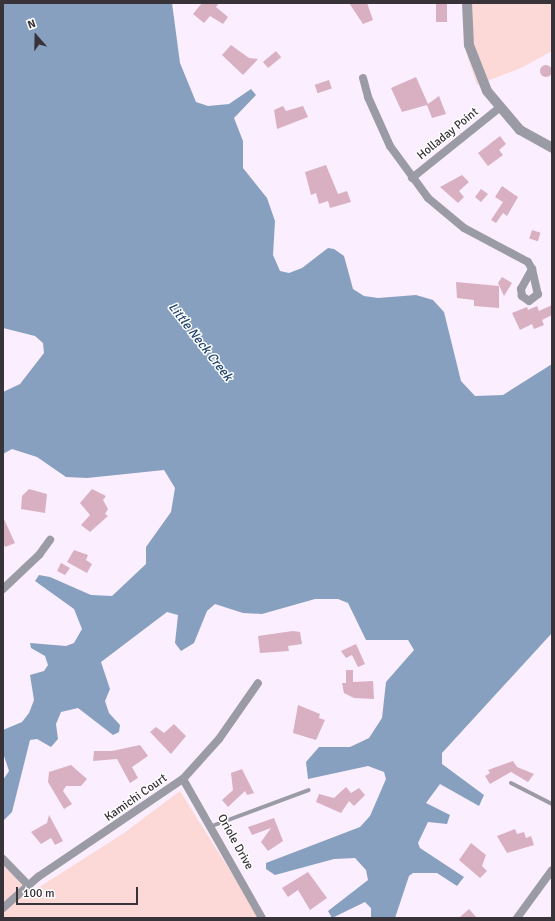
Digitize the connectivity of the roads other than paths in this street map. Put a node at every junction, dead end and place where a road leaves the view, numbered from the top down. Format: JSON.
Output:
{"nodes":[{"id":1,"x":467,"y":3,"type":"edge"},
{"id":2,"x":363,"y":78,"type":"dead end"},
{"id":3,"x":499,"y":108,"type":"junction"},
{"id":4,"x":552,"y":148,"type":"edge"},
{"id":5,"x":412,"y":178,"type":"junction"},
{"id":6,"x":532,"y":269,"type":"dead end"},
{"id":7,"x":50,"y":540,"type":"dead end"},
{"id":8,"x":3,"y":589,"type":"edge"},
{"id":9,"x":258,"y":683,"type":"dead end"},
{"id":10,"x":183,"y":779,"type":"junction"},
{"id":11,"x":512,"y":783,"type":"dead end"},
{"id":12,"x":309,"y":790,"type":"dead end"},
{"id":13,"x":552,"y":804,"type":"edge"},
{"id":14,"x":212,"y":826,"type":"junction"},
{"id":15,"x":3,"y":859,"type":"edge"},
{"id":16,"x":552,"y":870,"type":"edge"},
{"id":17,"x":28,"y":885,"type":"junction"},
{"id":18,"x":3,"y":908,"type":"edge"},
{"id":19,"x":262,"y":918,"type":"edge"},
{"id":20,"x":518,"y":918,"type":"edge"}],
"edges":[{"from":1,"to":3,"type":"street"},
{"from":2,"to":5,"type":"street","name":"Holladay Point"},
{"from":3,"to":4,"type":"street"},
{"from":3,"to":5,"type":"street","name":"Holladay Point"},
{"from":5,"to":6,"type":"street","name":"Holladay Point"},
{"from":7,"to":8,"type":"street"},
{"from":9,"to":10,"type":"street","name":"Kamichi Court"},
{"from":10,"to":14,"type":"street","name":"Oriole Drive"},
{"from":10,"to":17,"type":"street","name":"Kamichi Court"},
{"from":11,"to":13,"type":"lane"},
{"from":12,"to":14,"type":"lane"},
{"from":14,"to":19,"type":"street","name":"Oriole Drive"},
{"from":15,"to":17,"type":"street"},
{"from":16,"to":20,"type":"street"},
{"from":17,"to":18,"type":"street","name":"Kamichi Court"}]}
